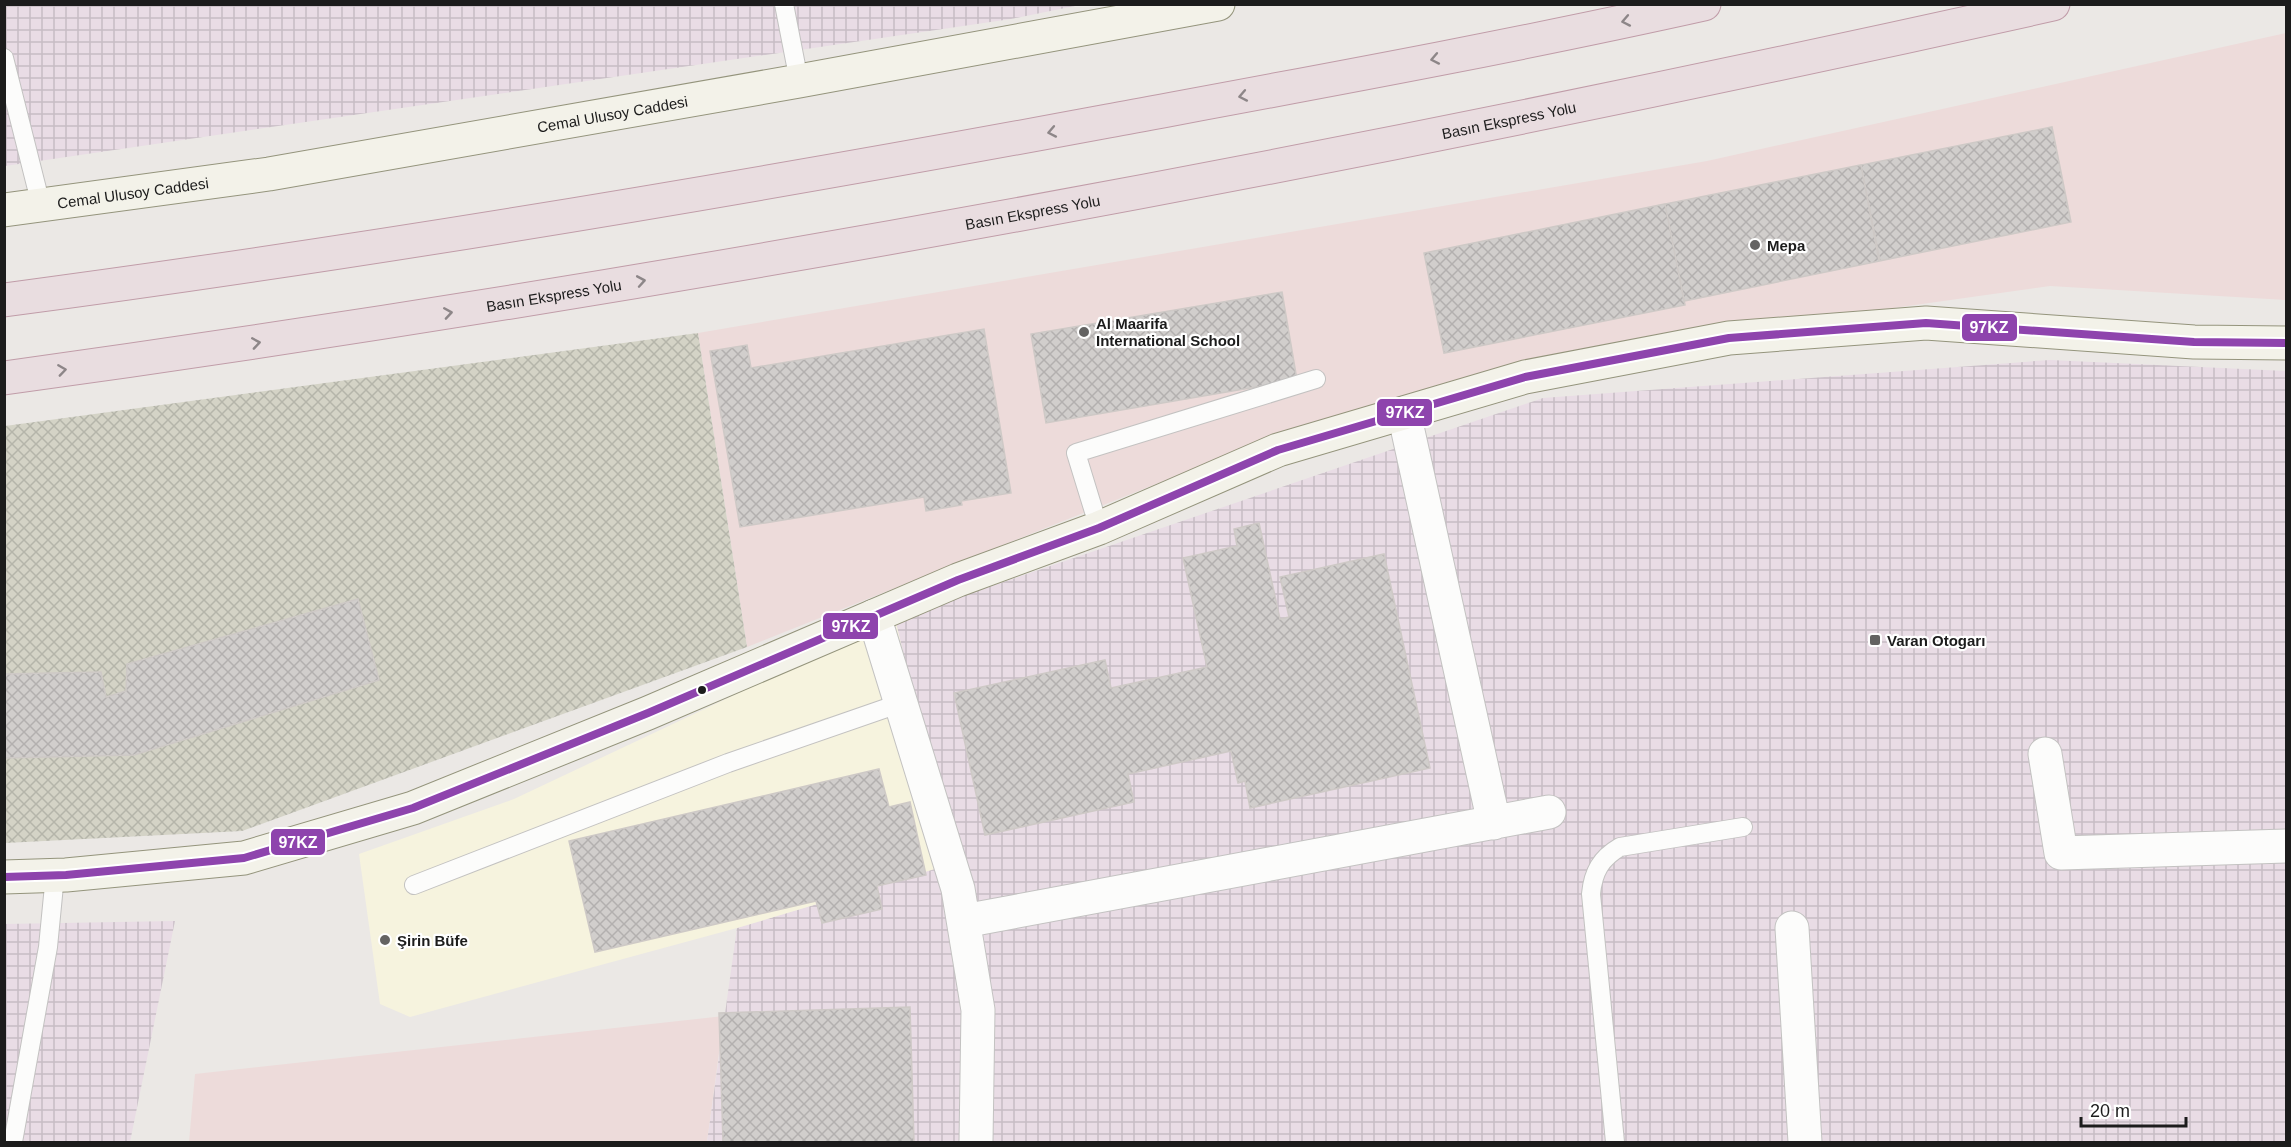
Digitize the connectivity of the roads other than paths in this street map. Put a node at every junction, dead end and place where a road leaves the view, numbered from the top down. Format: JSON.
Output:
{"nodes":[{"id":1,"x":784,"y":4,"type":"edge"},
{"id":2,"x":1218,"y":4,"type":"edge"},
{"id":3,"x":1704,"y":4,"type":"edge"},
{"id":4,"x":2053,"y":4,"type":"edge"},
{"id":5,"x":4,"y":58,"type":"edge"},
{"id":6,"x":799,"y":81,"type":"junction"},
{"id":7,"x":41,"y":205,"type":"junction"},
{"id":8,"x":4,"y":210,"type":"edge"},
{"id":9,"x":4,"y":300,"type":"edge"},
{"id":10,"x":2286,"y":343,"type":"edge"},
{"id":11,"x":4,"y":378,"type":"edge"},
{"id":12,"x":1316,"y":379,"type":"dead end"},
{"id":13,"x":1404,"y":413,"type":"junction"},
{"id":14,"x":1099,"y":528,"type":"junction"},
{"id":15,"x":874,"y":616,"type":"junction"},
{"id":16,"x":901,"y":703,"type":"junction"},
{"id":17,"x":2045,"y":754,"type":"dead end"},
{"id":18,"x":1549,"y":812,"type":"dead end"},
{"id":19,"x":1494,"y":823,"type":"junction"},
{"id":20,"x":1743,"y":827,"type":"dead end"},
{"id":21,"x":2286,"y":846,"type":"edge"},
{"id":22,"x":55,"y":875,"type":"junction"},
{"id":23,"x":4,"y":877,"type":"edge"},
{"id":24,"x":414,"y":885,"type":"dead end"},
{"id":25,"x":964,"y":921,"type":"junction"},
{"id":26,"x":1792,"y":928,"type":"dead end"},
{"id":27,"x":13,"y":1143,"type":"edge"},
{"id":28,"x":976,"y":1143,"type":"edge"},
{"id":29,"x":1615,"y":1143,"type":"edge"},
{"id":30,"x":1805,"y":1143,"type":"edge"}],
"edges":[{"from":1,"to":6,"type":"lane"},
{"from":2,"to":6,"type":"main road","name":"Cemal Ulusoy Caddesi"},
{"from":3,"to":9,"type":"highway","one_way":true},
{"from":11,"to":4,"type":"highway","name":"Basın Ekspress Yolu","one_way":true},
{"from":5,"to":7,"type":"lane"},
{"from":6,"to":7,"type":"main road","name":"Cemal Ulusoy Caddesi"},
{"from":7,"to":8,"type":"main road","name":"Cemal Ulusoy Caddesi"},
{"from":10,"to":13,"type":"main road"},
{"from":12,"to":14,"type":"lane"},
{"from":13,"to":14,"type":"main road"},
{"from":13,"to":19,"type":"street"},
{"from":14,"to":15,"type":"main road"},
{"from":15,"to":16,"type":"street"},
{"from":15,"to":22,"type":"main road"},
{"from":16,"to":24,"type":"lane"},
{"from":16,"to":25,"type":"street"},
{"from":17,"to":21,"type":"street"},
{"from":18,"to":19,"type":"street"},
{"from":19,"to":25,"type":"street"},
{"from":20,"to":29,"type":"lane"},
{"from":22,"to":23,"type":"main road"},
{"from":22,"to":27,"type":"lane"},
{"from":25,"to":28,"type":"street"},
{"from":26,"to":30,"type":"street"}]}
